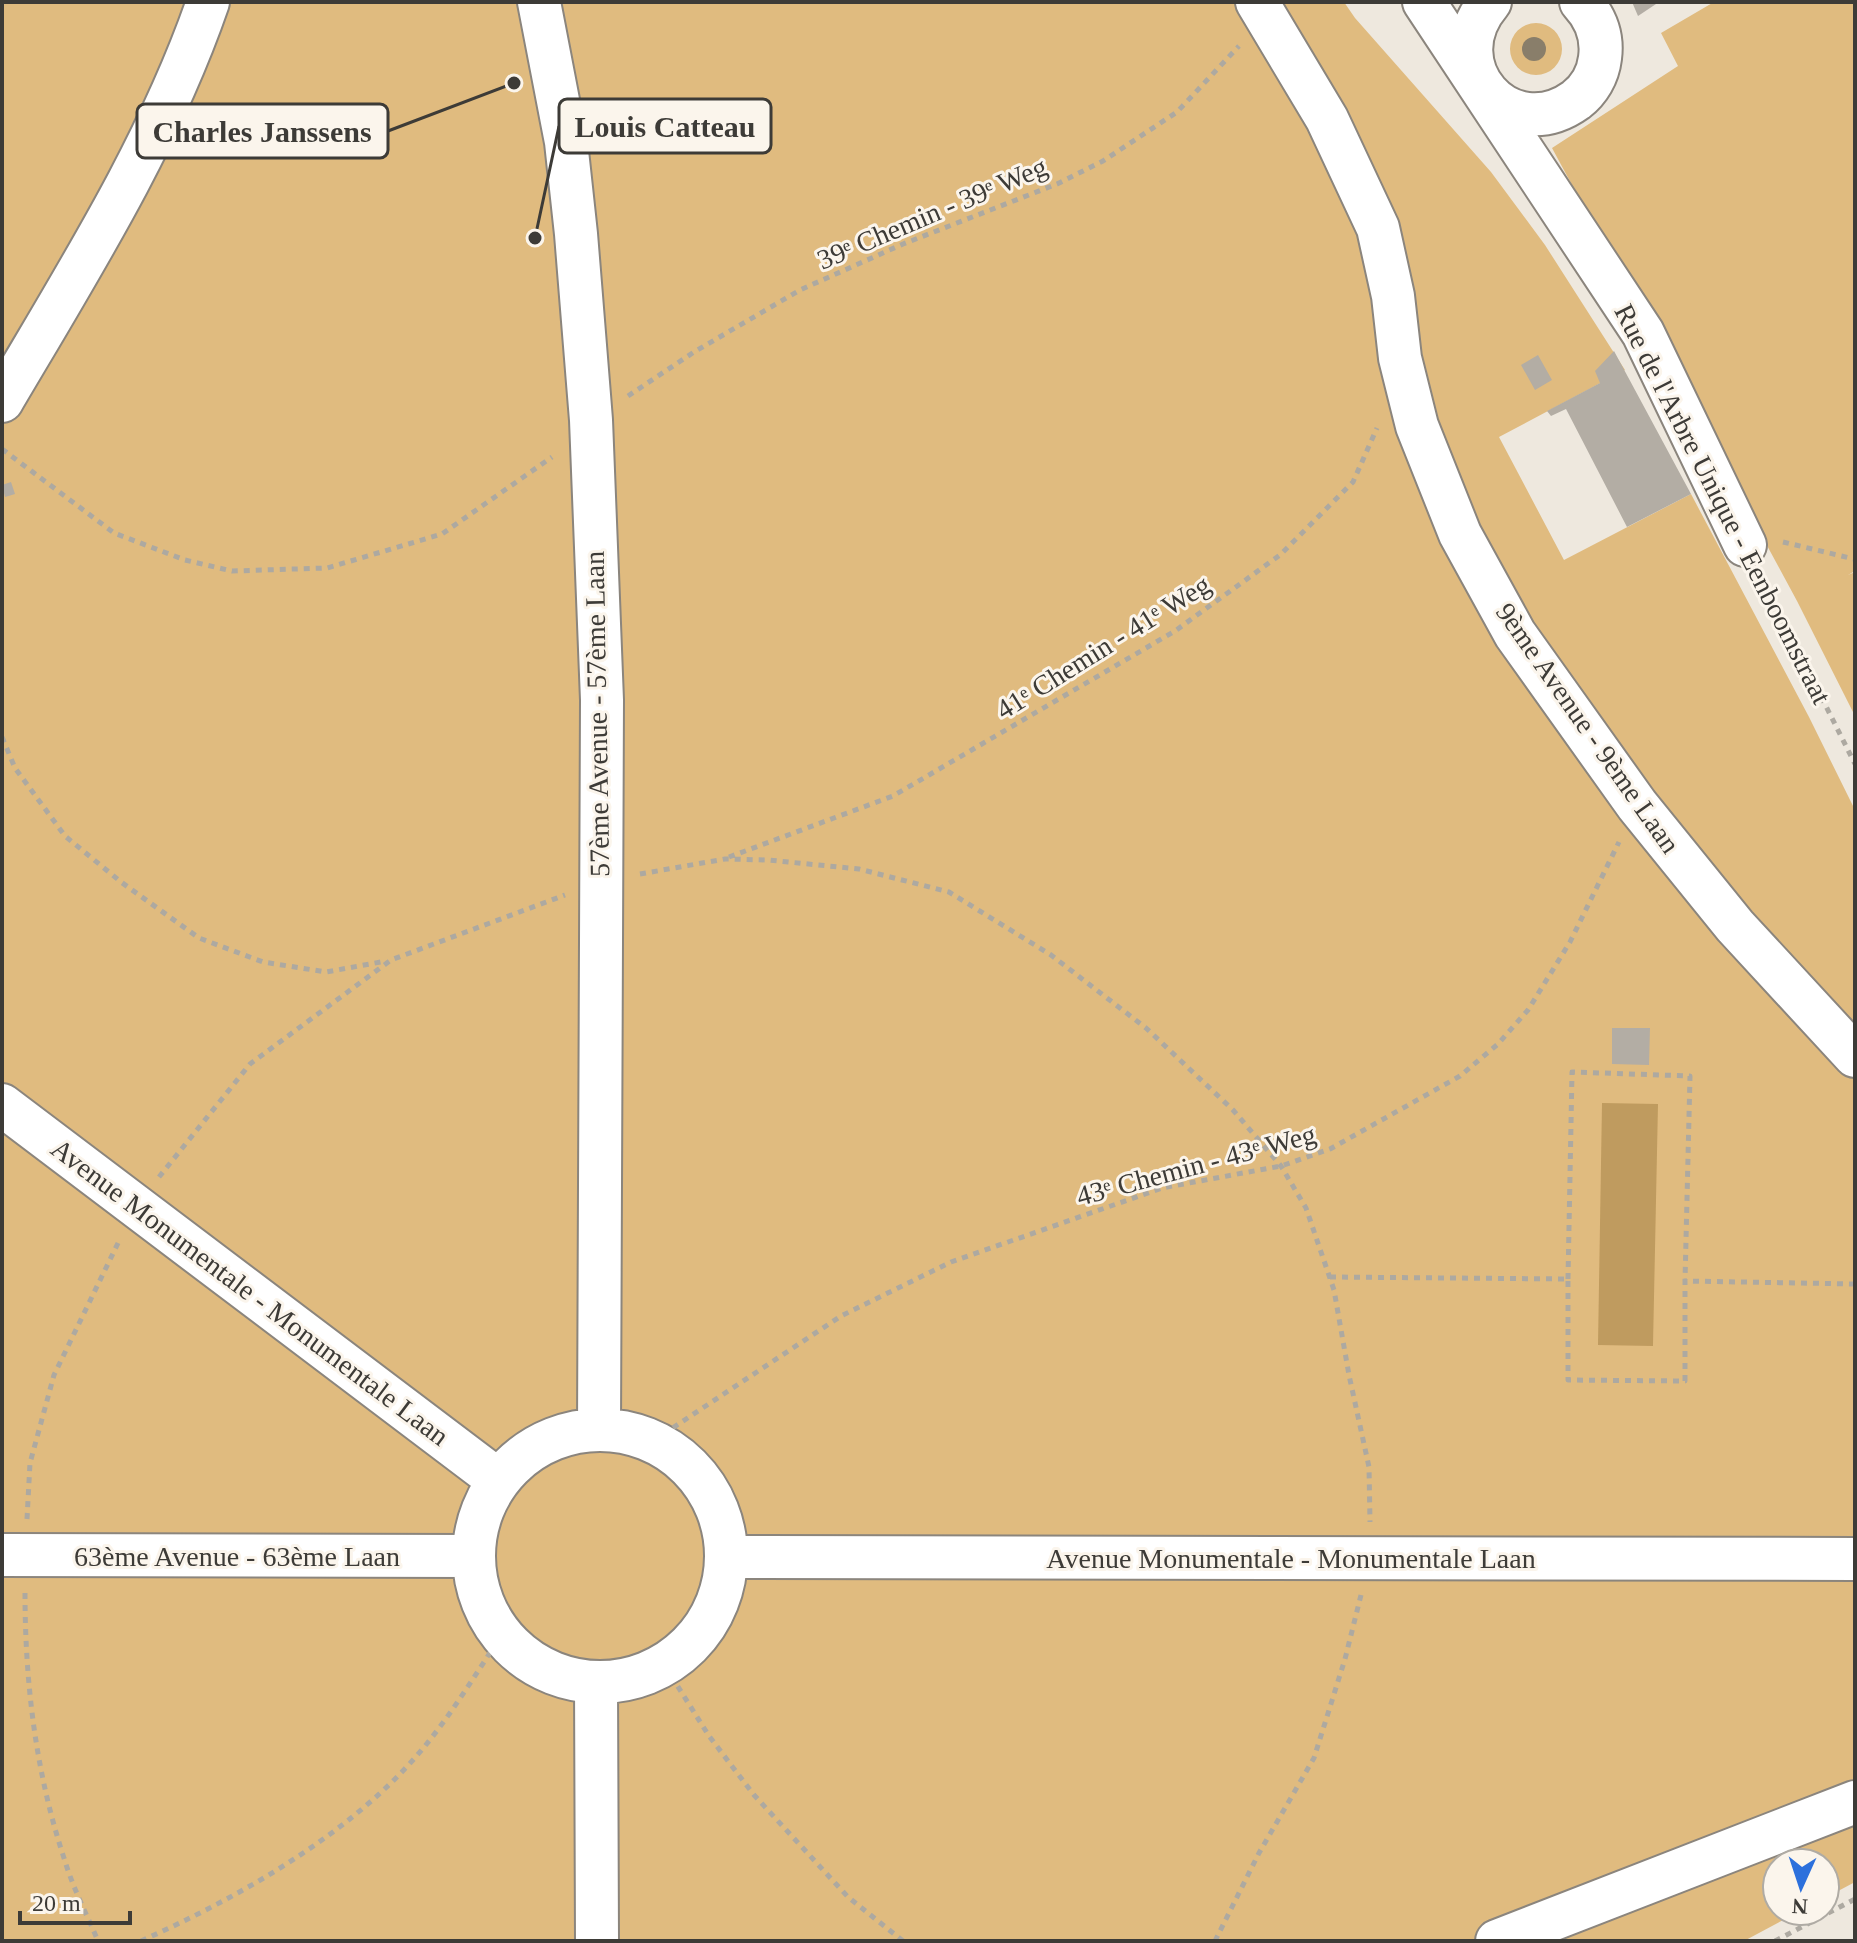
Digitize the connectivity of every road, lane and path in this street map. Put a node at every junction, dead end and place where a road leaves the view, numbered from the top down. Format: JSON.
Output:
{"nodes":[{"id":1,"x":208,"y":2,"type":"edge"},
{"id":2,"x":539,"y":2,"type":"edge"},
{"id":3,"x":1424,"y":2,"type":"edge"},
{"id":4,"x":1490,"y":2,"type":"edge"},
{"id":5,"x":1581,"y":2,"type":"edge"},
{"id":6,"x":1261,"y":9,"type":"edge"},
{"id":7,"x":1481,"y":85,"type":"junction"},
{"id":8,"x":2,"y":401,"type":"edge"},
{"id":9,"x":591,"y":420,"type":"junction"},
{"id":10,"x":1377,"y":427,"type":"dead end"},
{"id":11,"x":2,"y":449,"type":"edge"},
{"id":12,"x":1745,"y":545,"type":"junction"},
{"id":13,"x":1855,"y":559,"type":"edge"},
{"id":14,"x":2,"y":737,"type":"edge"},
{"id":15,"x":1855,"y":764,"type":"edge"},
{"id":16,"x":1637,"y":805,"type":"junction"},
{"id":17,"x":725,"y":859,"type":"junction"},
{"id":18,"x":599,"y":883,"type":"junction"},
{"id":19,"x":391,"y":960,"type":"junction"},
{"id":20,"x":1855,"y":1056,"type":"edge"},
{"id":21,"x":2,"y":1105,"type":"edge"},
{"id":22,"x":1281,"y":1166,"type":"junction"},
{"id":23,"x":136,"y":1206,"type":"junction"},
{"id":24,"x":1330,"y":1277,"type":"junction"},
{"id":25,"x":1568,"y":1279,"type":"junction"},
{"id":26,"x":1685,"y":1281,"type":"junction"},
{"id":27,"x":1855,"y":1284,"type":"edge"},
{"id":28,"x":599,"y":1430,"type":"junction"},
{"id":29,"x":653,"y":1441,"type":"junction"},
{"id":30,"x":498,"y":1480,"type":"junction"},
{"id":31,"x":13,"y":1556,"type":"edge"},
{"id":32,"x":473,"y":1556,"type":"junction"},
{"id":33,"x":728,"y":1557,"type":"junction"},
{"id":34,"x":1370,"y":1557,"type":"junction"},
{"id":35,"x":1855,"y":1559,"type":"edge"},
{"id":36,"x":501,"y":1636,"type":"junction"},
{"id":37,"x":665,"y":1666,"type":"junction"},
{"id":38,"x":596,"y":1683,"type":"junction"},
{"id":39,"x":1855,"y":1802,"type":"edge"},
{"id":40,"x":1855,"y":1899,"type":"edge"},
{"id":41,"x":98,"y":1941,"type":"edge"},
{"id":42,"x":141,"y":1941,"type":"edge"},
{"id":43,"x":597,"y":1941,"type":"edge"},
{"id":44,"x":903,"y":1941,"type":"edge"},
{"id":45,"x":1215,"y":1941,"type":"edge"},
{"id":46,"x":1497,"y":1941,"type":"edge"},
{"id":47,"x":1775,"y":1941,"type":"edge"}],
"edges":[{"from":1,"to":8,"type":"street"},
{"from":2,"to":9,"type":"street","name":"57ème Avenue - 57ème Laan"},
{"from":3,"to":7,"type":"street","name":"Rue de l'Arbre Unique - Eenboomstraat"},
{"from":4,"to":7,"type":"street","name":"Rue de l'Arbre Unique - Eenboomstraat"},
{"from":5,"to":7,"type":"street","name":"Rue de l'Arbre Unique - Eenboomstraat"},
{"from":6,"to":9,"type":"path","name":"39ᵉ Chemin - 39ᵉ Weg"},
{"from":6,"to":16,"type":"street","name":"9ème Avenue - 9ème Laan"},
{"from":7,"to":12,"type":"street","name":"Rue de l'Arbre Unique - Eenboomstraat"},
{"from":9,"to":11,"type":"path","name":"39ᵉ Chemin - 39ᵉ Weg"},
{"from":9,"to":18,"type":"street","name":"57ème Avenue - 57ème Laan"},
{"from":10,"to":17,"type":"path","name":"41ᵉ Chemin - 41ᵉ Weg"},
{"from":12,"to":13,"type":"path"},
{"from":12,"to":15,"type":"path","name":"Rue de l'Arbre Unique - Eenboomstraat"},
{"from":14,"to":19,"type":"path"},
{"from":16,"to":20,"type":"street","name":"9ème Avenue - 9ème Laan"},
{"from":16,"to":22,"type":"path","name":"43ᵉ Chemin - 43ᵉ Weg"},
{"from":17,"to":18,"type":"path"},
{"from":17,"to":22,"type":"path"},
{"from":18,"to":19,"type":"path"},
{"from":18,"to":28,"type":"street","name":"57ème Avenue - 57ème Laan"},
{"from":19,"to":23,"type":"path"},
{"from":21,"to":23,"type":"street","name":"Avenue Monumentale - Monumentale Laan"},
{"from":22,"to":24,"type":"path"},
{"from":22,"to":29,"type":"path","name":"43ᵉ Chemin - 43ᵉ Weg"},
{"from":23,"to":30,"type":"street","name":"Avenue Monumentale - Monumentale Laan"},
{"from":23,"to":31,"type":"path"},
{"from":24,"to":25,"type":"path"},
{"from":24,"to":34,"type":"path"},
{"from":25,"to":26,"type":"path"},
{"from":25,"to":26,"type":"path"},
{"from":26,"to":27,"type":"path"},
{"from":28,"to":29,"type":"street"},
{"from":28,"to":30,"type":"street"},
{"from":29,"to":33,"type":"street"},
{"from":30,"to":32,"type":"street"},
{"from":31,"to":32,"type":"street","name":"63ème Avenue - 63ème Laan"},
{"from":31,"to":41,"type":"path"},
{"from":32,"to":36,"type":"street"},
{"from":33,"to":34,"type":"street","name":"Avenue Monumentale - Monumentale Laan"},
{"from":33,"to":37,"type":"street"},
{"from":34,"to":35,"type":"street","name":"Avenue Monumentale - Monumentale Laan"},
{"from":34,"to":45,"type":"path"},
{"from":36,"to":38,"type":"street"},
{"from":36,"to":42,"type":"path"},
{"from":37,"to":38,"type":"street"},
{"from":37,"to":44,"type":"path"},
{"from":38,"to":43,"type":"street"},
{"from":39,"to":46,"type":"street"},
{"from":40,"to":47,"type":"path"}]}
